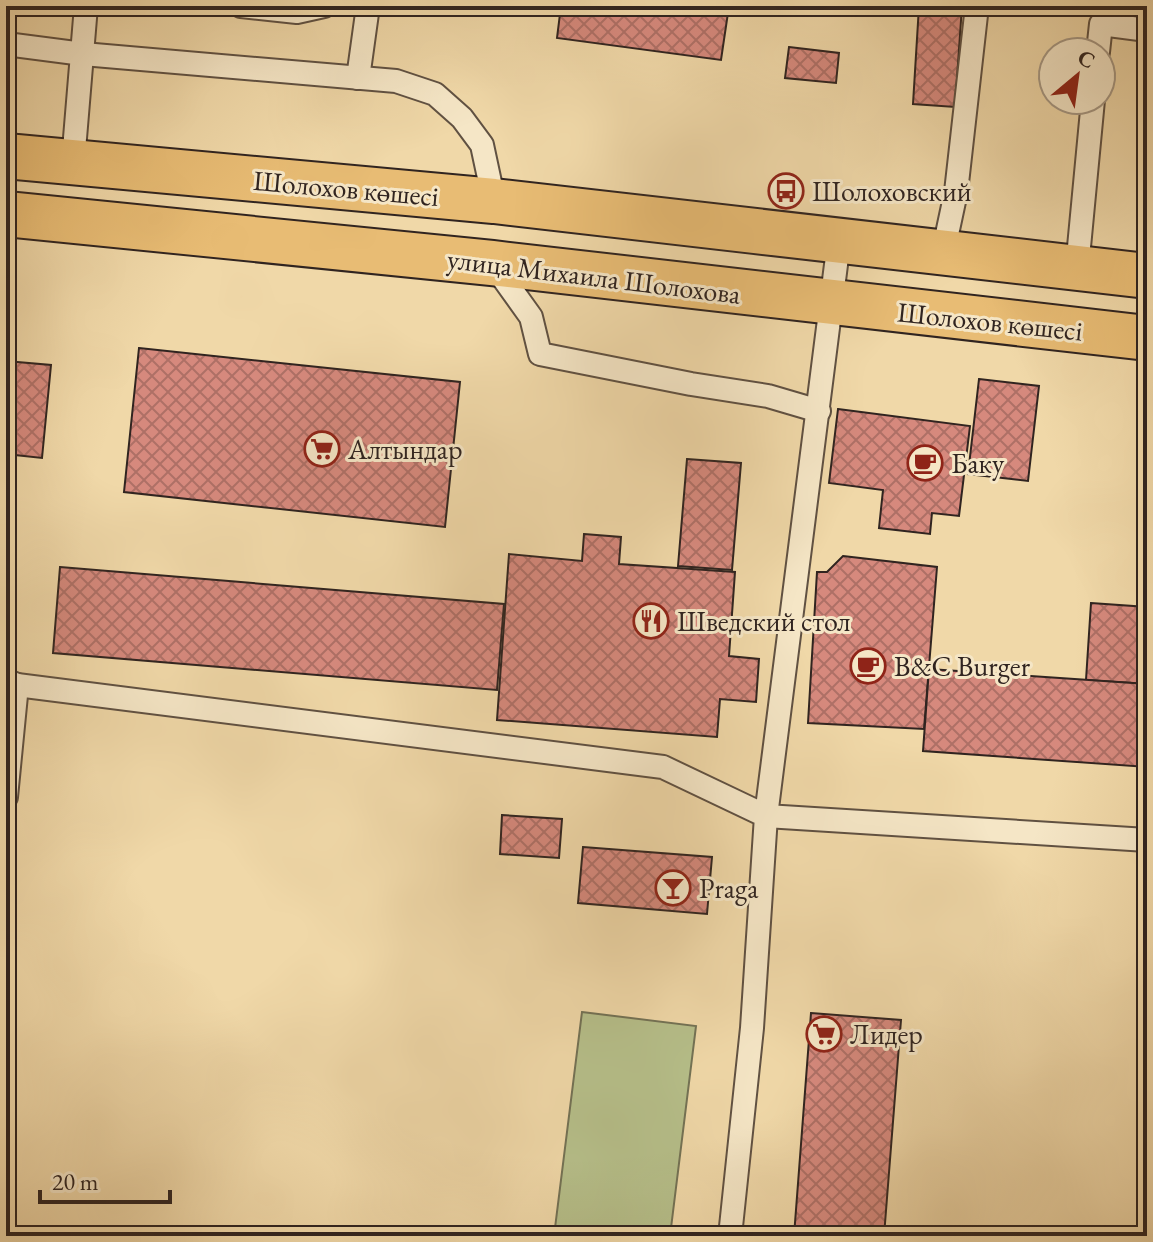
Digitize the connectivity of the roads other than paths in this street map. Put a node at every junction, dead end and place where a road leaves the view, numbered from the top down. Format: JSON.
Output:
{"nodes":[{"id":1,"x":86,"y":6,"type":"edge"},
{"id":2,"x":241,"y":6,"type":"edge"},
{"id":3,"x":324,"y":6,"type":"edge"},
{"id":4,"x":368,"y":6,"type":"edge"},
{"id":5,"x":977,"y":6,"type":"edge"},
{"id":6,"x":1147,"y":30,"type":"edge"},
{"id":7,"x":1100,"y":36,"type":"edge"},
{"id":8,"x":6,"y":44,"type":"edge"},
{"id":9,"x":83,"y":54,"type":"junction"},
{"id":10,"x":358,"y":78,"type":"junction"},
{"id":11,"x":1091,"y":116,"type":"edge"},
{"id":12,"x":6,"y":156,"type":"edge"},
{"id":13,"x":73,"y":162,"type":"junction"},
{"id":14,"x":494,"y":201,"type":"junction"},
{"id":15,"x":6,"y":214,"type":"edge"},
{"id":16,"x":839,"y":241,"type":"junction"},
{"id":17,"x":943,"y":253,"type":"junction"},
{"id":18,"x":492,"y":263,"type":"junction"},
{"id":19,"x":1077,"y":268,"type":"junction"},
{"id":20,"x":1147,"y":276,"type":"edge"},
{"id":21,"x":832,"y":304,"type":"junction"},
{"id":22,"x":1147,"y":338,"type":"edge"},
{"id":23,"x":819,"y":411,"type":"junction"},
{"id":24,"x":12,"y":682,"type":"edge"},
{"id":25,"x":6,"y":797,"type":"edge"},
{"id":26,"x":766,"y":816,"type":"junction"},
{"id":27,"x":1147,"y":840,"type":"edge"},
{"id":28,"x":730,"y":1236,"type":"edge"}],
"edges":[{"from":1,"to":9,"type":"lane"},
{"from":2,"to":3,"type":"lane"},
{"from":4,"to":10,"type":"lane"},
{"from":5,"to":17,"type":"lane"},
{"from":6,"to":7,"type":"lane"},
{"from":8,"to":9,"type":"lane"},
{"from":9,"to":10,"type":"lane"},
{"from":9,"to":13,"type":"lane"},
{"from":10,"to":14,"type":"lane"},
{"from":11,"to":19,"type":"lane"},
{"from":12,"to":13,"type":"highway","name":"Шолохов көшесі"},
{"from":13,"to":14,"type":"highway","name":"Шолохов көшесі"},
{"from":14,"to":16,"type":"highway","name":"Шолохов көшесі"},
{"from":15,"to":18,"type":"highway","name":"улица Михаила Шолохова"},
{"from":16,"to":17,"type":"highway"},
{"from":16,"to":21,"type":"lane"},
{"from":17,"to":19,"type":"highway"},
{"from":18,"to":21,"type":"highway","name":"улица Михаила Шолохова"},
{"from":18,"to":23,"type":"lane"},
{"from":19,"to":20,"type":"highway"},
{"from":21,"to":22,"type":"highway","name":"Шолохов көшесі"},
{"from":21,"to":23,"type":"lane"},
{"from":23,"to":26,"type":"lane"},
{"from":24,"to":25,"type":"lane"},
{"from":24,"to":26,"type":"lane"},
{"from":26,"to":27,"type":"lane"},
{"from":26,"to":28,"type":"lane"}]}
